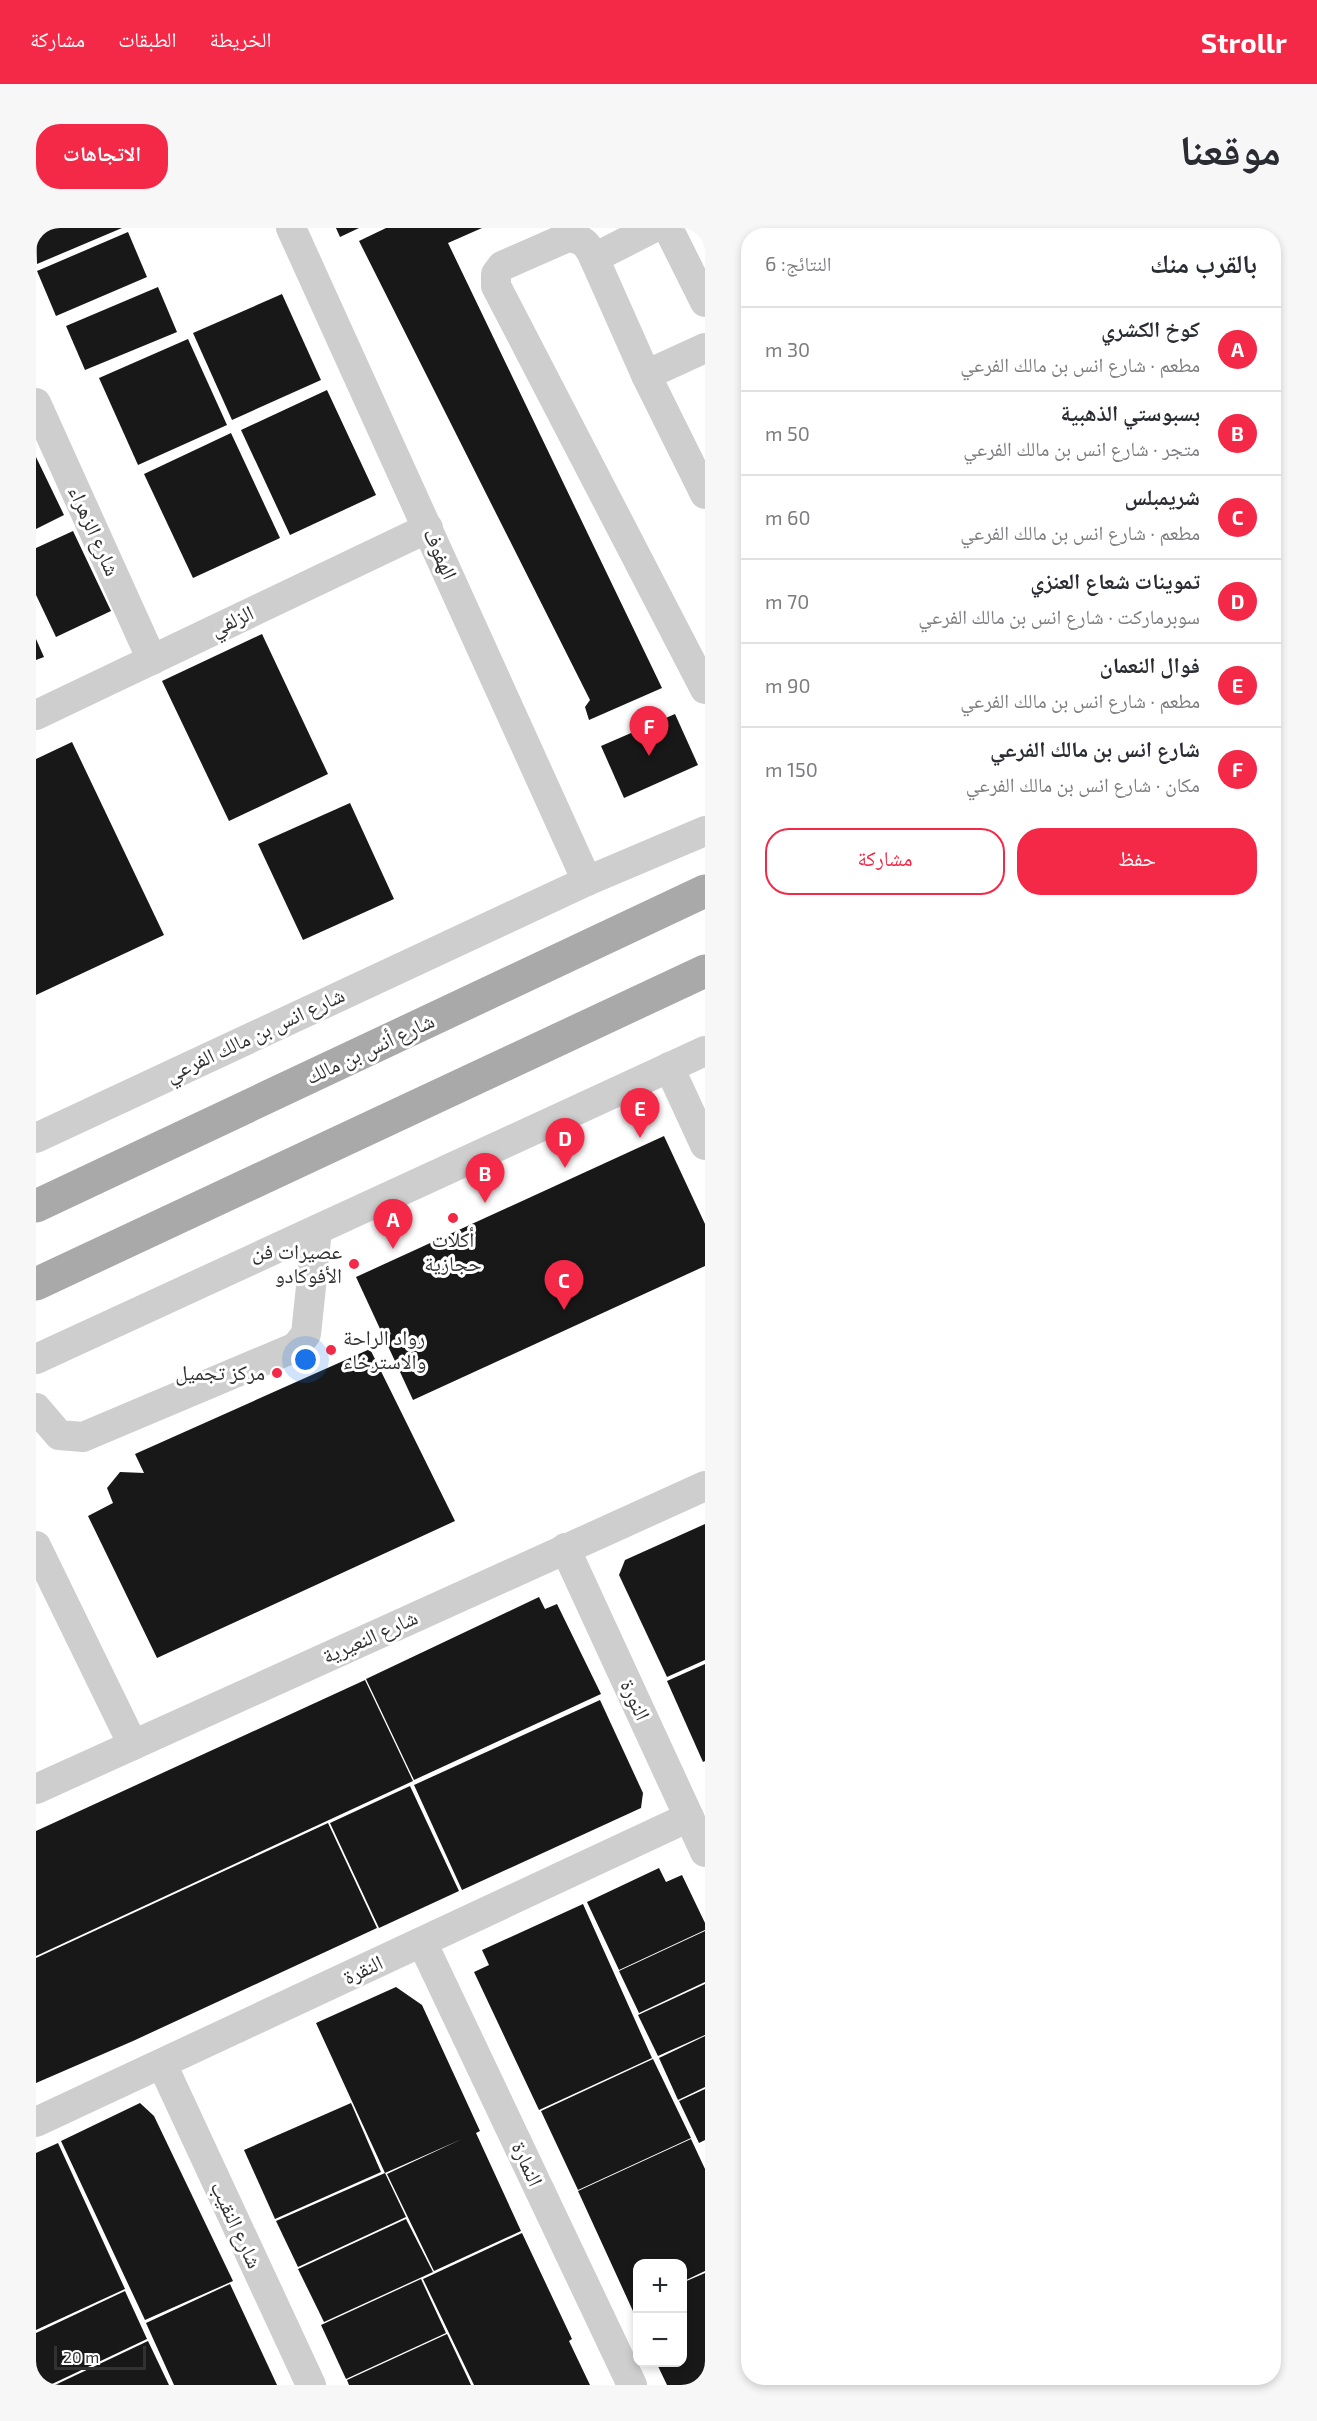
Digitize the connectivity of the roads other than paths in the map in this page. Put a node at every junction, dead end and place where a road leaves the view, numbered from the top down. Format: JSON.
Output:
{"nodes":[{"id":1,"x":291,"y":228,"type":"edge"},
{"id":2,"x":653,"y":228,"type":"edge"},
{"id":3,"x":668,"y":228,"type":"edge"},
{"id":4,"x":594,"y":258,"type":"junction"},
{"id":5,"x":705,"y":302,"type":"edge"},
{"id":6,"x":705,"y":348,"type":"edge"},
{"id":7,"x":646,"y":375,"type":"junction"},
{"id":8,"x":36,"y":403,"type":"edge"},
{"id":9,"x":705,"y":494,"type":"edge"},
{"id":10,"x":428,"y":528,"type":"junction"},
{"id":11,"x":152,"y":660,"type":"junction"},
{"id":12,"x":705,"y":689,"type":"edge"},
{"id":13,"x":36,"y":715,"type":"edge"},
{"id":14,"x":705,"y":823,"type":"edge"},
{"id":15,"x":705,"y":831,"type":"edge"},
{"id":16,"x":705,"y":840,"type":"edge"},
{"id":17,"x":654,"y":854,"type":"junction"},
{"id":18,"x":587,"y":881,"type":"junction"},
{"id":19,"x":705,"y":891,"type":"edge"},
{"id":20,"x":705,"y":971,"type":"edge"},
{"id":21,"x":705,"y":1051,"type":"edge"},
{"id":22,"x":669,"y":1067,"type":"junction"},
{"id":23,"x":36,"y":1138,"type":"edge"},
{"id":24,"x":705,"y":1145,"type":"edge"},
{"id":25,"x":36,"y":1206,"type":"edge"},
{"id":26,"x":317,"y":1230,"type":"junction"},
{"id":27,"x":36,"y":1284,"type":"edge"},
{"id":28,"x":36,"y":1359,"type":"edge"},
{"id":29,"x":36,"y":1408,"type":"edge"},
{"id":30,"x":705,"y":1486,"type":"edge"},
{"id":31,"x":36,"y":1546,"type":"edge"},
{"id":32,"x":565,"y":1548,"type":"junction"},
{"id":33,"x":133,"y":1744,"type":"junction"},
{"id":34,"x":36,"y":1789,"type":"edge"},
{"id":35,"x":689,"y":1817,"type":"junction"},
{"id":36,"x":705,"y":1852,"type":"edge"},
{"id":37,"x":422,"y":1942,"type":"junction"},
{"id":38,"x":162,"y":2064,"type":"junction"},
{"id":39,"x":36,"y":2122,"type":"edge"},
{"id":40,"x":311,"y":2385,"type":"edge"},
{"id":41,"x":632,"y":2385,"type":"edge"}],
"edges":[{"from":1,"to":10,"type":"street","name":"الهفوف"},
{"from":2,"to":4,"type":"street"},
{"from":3,"to":5,"type":"street"},
{"from":4,"to":7,"type":"street"},
{"from":4,"to":12,"type":"street"},
{"from":6,"to":7,"type":"street"},
{"from":7,"to":9,"type":"street"},
{"from":8,"to":11,"type":"street","name":"شارع الزهراء"},
{"from":10,"to":11,"type":"street","name":"الزلفي"},
{"from":10,"to":18,"type":"street","name":"الهفوف"},
{"from":11,"to":13,"type":"street","name":"الزلفي"},
{"from":14,"to":17,"type":"street"},
{"from":15,"to":17,"type":"street","name":"شارع انس بن مالك الفرعي"},
{"from":16,"to":17,"type":"street"},
{"from":17,"to":18,"type":"street","name":"شارع انس بن مالك الفرعي"},
{"from":18,"to":23,"type":"street","name":"شارع انس بن مالك الفرعي"},
{"from":19,"to":25,"type":"main road","name":"شارع أنس بن مالك"},
{"from":20,"to":27,"type":"main road"},
{"from":21,"to":22,"type":"street"},
{"from":22,"to":24,"type":"street"},
{"from":22,"to":26,"type":"street"},
{"from":26,"to":28,"type":"street"},
{"from":26,"to":29,"type":"street"},
{"from":30,"to":32,"type":"street","name":"شارع النعيرية"},
{"from":31,"to":33,"type":"street"},
{"from":32,"to":33,"type":"street","name":"شارع النعيرية"},
{"from":32,"to":35,"type":"street","name":"النورة"},
{"from":33,"to":34,"type":"street","name":"شارع النعيرية"},
{"from":35,"to":36,"type":"street","name":"النورة"},
{"from":35,"to":37,"type":"street","name":"النقرة"},
{"from":37,"to":38,"type":"street","name":"النقرة"},
{"from":37,"to":41,"type":"street","name":"النمارة"},
{"from":38,"to":39,"type":"street","name":"النقرة"},
{"from":38,"to":40,"type":"street","name":"شارع النقيب"}]}
